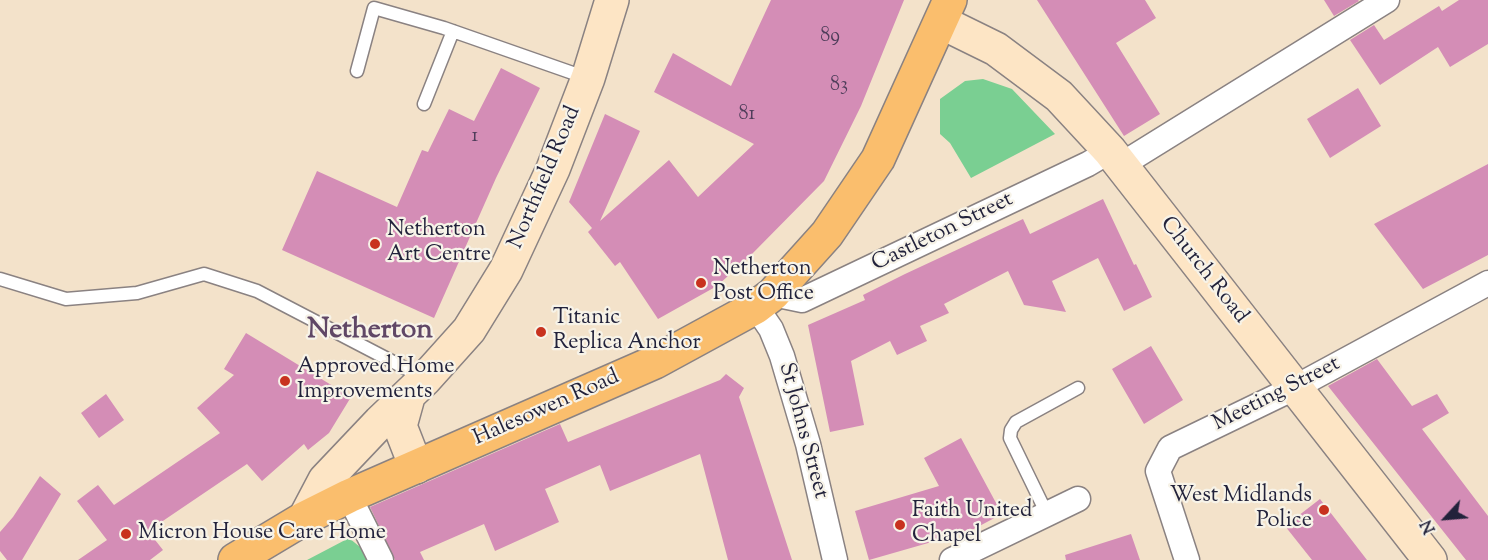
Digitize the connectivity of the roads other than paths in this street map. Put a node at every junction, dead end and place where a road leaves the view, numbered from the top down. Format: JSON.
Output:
{"nodes":[{"id":1,"x":612,"y":0,"type":"edge"},
{"id":2,"x":1388,"y":0,"type":"edge"},
{"id":3,"x":946,"y":11,"type":"edge"},
{"id":4,"x":453,"y":31,"type":"junction"},
{"id":5,"x":357,"y":71,"type":"dead end"},
{"id":6,"x":588,"y":78,"type":"junction"},
{"id":7,"x":424,"y":104,"type":"dead end"},
{"id":8,"x":1116,"y":158,"type":"junction"},
{"id":9,"x":0,"y":279,"type":"edge"},
{"id":10,"x":1488,"y":283,"type":"edge"},
{"id":11,"x":765,"y":300,"type":"junction"},
{"id":12,"x":416,"y":388,"type":"junction"},
{"id":13,"x":1078,"y":388,"type":"dead end"},
{"id":14,"x":1294,"y":388,"type":"junction"},
{"id":15,"x":416,"y":468,"type":"junction"},
{"id":16,"x":349,"y":496,"type":"junction"},
{"id":17,"x":1078,"y":499,"type":"dead end"},
{"id":18,"x":1047,"y":514,"type":"junction"},
{"id":19,"x":305,"y":518,"type":"junction"},
{"id":20,"x":235,"y":560,"type":"edge"},
{"id":21,"x":381,"y":560,"type":"edge"},
{"id":22,"x":835,"y":560,"type":"edge"},
{"id":23,"x":952,"y":560,"type":"edge"},
{"id":24,"x":1187,"y":560,"type":"edge"},
{"id":25,"x":1430,"y":560,"type":"edge"}],
"edges":[{"from":1,"to":6,"type":"street","name":"Northfield Road"},
{"from":2,"to":8,"type":"street","name":"Castleton Street"},
{"from":3,"to":8,"type":"street","name":"Church Road"},
{"from":3,"to":11,"type":"main road","name":"Halesowen Road"},
{"from":4,"to":5,"type":"lane"},
{"from":4,"to":6,"type":"lane"},
{"from":4,"to":7,"type":"lane"},
{"from":6,"to":12,"type":"street","name":"Northfield Road"},
{"from":8,"to":11,"type":"street","name":"Castleton Street"},
{"from":8,"to":14,"type":"street","name":"Church Road"},
{"from":9,"to":12,"type":"lane"},
{"from":10,"to":14,"type":"street","name":"Meeting Street"},
{"from":11,"to":15,"type":"main road","name":"Halesowen Road"},
{"from":11,"to":22,"type":"street","name":"St Johns Street"},
{"from":12,"to":15,"type":"street","name":"Northfield Road"},
{"from":12,"to":19,"type":"street","name":"Northfield Road"},
{"from":13,"to":18,"type":"lane"},
{"from":14,"to":24,"type":"street","name":"Meeting Street"},
{"from":14,"to":25,"type":"street","name":"Church Road"},
{"from":15,"to":16,"type":"main road","name":"Halesowen Road"},
{"from":16,"to":19,"type":"main road","name":"Halesowen Road"},
{"from":16,"to":21,"type":"street"},
{"from":17,"to":18,"type":"street"},
{"from":18,"to":23,"type":"street"},
{"from":19,"to":20,"type":"main road","name":"Halesowen Road"}]}
